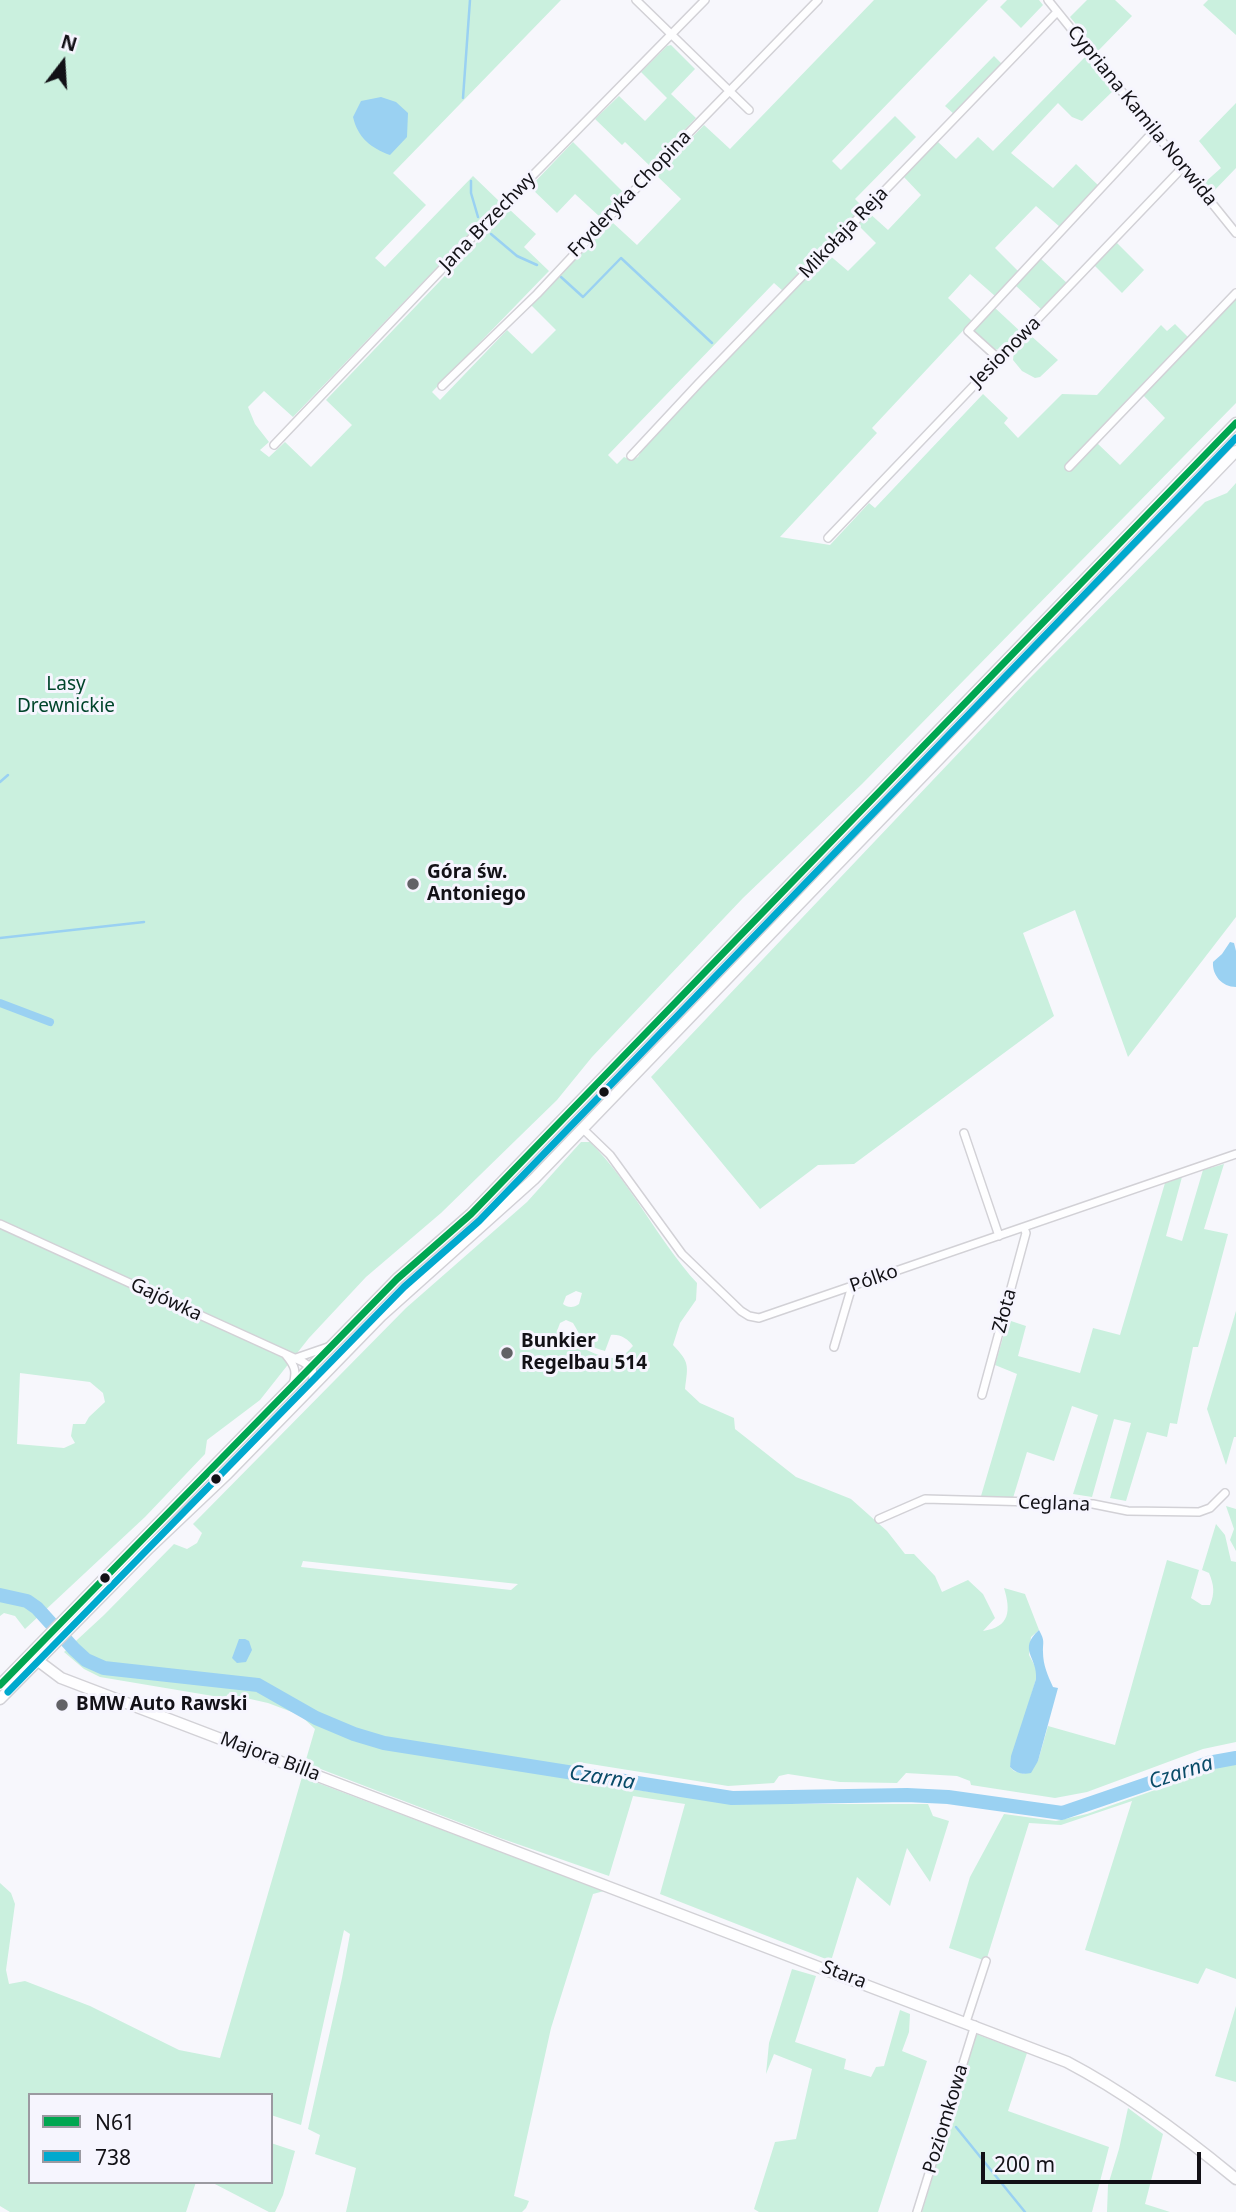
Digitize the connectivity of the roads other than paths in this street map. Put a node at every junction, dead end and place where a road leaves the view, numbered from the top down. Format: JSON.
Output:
{"nodes":[{"id":1,"x":636,"y":0,"type":"edge"},
{"id":2,"x":705,"y":0,"type":"edge"},
{"id":3,"x":818,"y":0,"type":"edge"},
{"id":4,"x":1048,"y":0,"type":"edge"},
{"id":5,"x":1057,"y":12,"type":"junction"},
{"id":6,"x":673,"y":34,"type":"junction"},
{"id":7,"x":730,"y":91,"type":"junction"},
{"id":8,"x":749,"y":110,"type":"dead end"},
{"id":9,"x":1154,"y":131,"type":"junction"},
{"id":10,"x":1184,"y":166,"type":"junction"},
{"id":11,"x":1236,"y":233,"type":"edge"},
{"id":12,"x":1236,"y":293,"type":"edge"},
{"id":13,"x":999,"y":359,"type":"junction"},
{"id":14,"x":442,"y":386,"type":"dead end"},
{"id":15,"x":1236,"y":423,"type":"edge"},
{"id":16,"x":274,"y":445,"type":"dead end"},
{"id":17,"x":1236,"y":451,"type":"edge"},
{"id":18,"x":631,"y":456,"type":"dead end"},
{"id":19,"x":1069,"y":467,"type":"dead end"},
{"id":20,"x":828,"y":538,"type":"dead end"},
{"id":21,"x":582,"y":1128,"type":"junction"},
{"id":22,"x":964,"y":1133,"type":"dead end"},
{"id":23,"x":1236,"y":1154,"type":"edge"},
{"id":24,"x":0,"y":1224,"type":"edge"},
{"id":25,"x":1024,"y":1228,"type":"junction"},
{"id":26,"x":999,"y":1236,"type":"junction"},
{"id":27,"x":852,"y":1286,"type":"junction"},
{"id":28,"x":336,"y":1342,"type":"junction"},
{"id":29,"x":834,"y":1347,"type":"dead end"},
{"id":30,"x":286,"y":1354,"type":"junction"},
{"id":31,"x":296,"y":1358,"type":"junction"},
{"id":32,"x":312,"y":1368,"type":"junction"},
{"id":33,"x":292,"y":1387,"type":"junction"},
{"id":34,"x":310,"y":1389,"type":"junction"},
{"id":35,"x":982,"y":1395,"type":"dead end"},
{"id":36,"x":1225,"y":1493,"type":"dead end"},
{"id":37,"x":879,"y":1519,"type":"dead end"},
{"id":38,"x":69,"y":1621,"type":"junction"},
{"id":39,"x":52,"y":1639,"type":"junction"},
{"id":40,"x":37,"y":1660,"type":"junction"},
{"id":41,"x":0,"y":1685,"type":"edge"},
{"id":42,"x":0,"y":1699,"type":"edge"},
{"id":43,"x":427,"y":1817,"type":"joint"},
{"id":44,"x":986,"y":1961,"type":"dead end"},
{"id":45,"x":970,"y":2024,"type":"junction"},
{"id":46,"x":1236,"y":2179,"type":"edge"},
{"id":47,"x":917,"y":2212,"type":"edge"}],
"edges":[{"from":1,"to":6,"type":"street"},
{"from":2,"to":6,"type":"street","name":"Jana Brzechwy"},
{"from":3,"to":7,"type":"street","name":"Fryderyka Chopina"},
{"from":4,"to":5,"type":"street","name":"Cypriana Kamila Norwida"},
{"from":5,"to":9,"type":"street","name":"Cypriana Kamila Norwida"},
{"from":5,"to":18,"type":"street","name":"Mikołaja Reja"},
{"from":6,"to":7,"type":"street"},
{"from":6,"to":16,"type":"street","name":"Jana Brzechwy"},
{"from":7,"to":8,"type":"street"},
{"from":7,"to":14,"type":"street","name":"Fryderyka Chopina"},
{"from":9,"to":10,"type":"street","name":"Cypriana Kamila Norwida"},
{"from":9,"to":13,"type":"street"},
{"from":10,"to":11,"type":"street","name":"Cypriana Kamila Norwida"},
{"from":10,"to":13,"type":"street","name":"Jesionowa"},
{"from":12,"to":19,"type":"street"},
{"from":13,"to":20,"type":"street","name":"Jesionowa"},
{"from":15,"to":28,"type":"main road"},
{"from":17,"to":21,"type":"main road"},
{"from":21,"to":27,"type":"street","name":"Pólko"},
{"from":21,"to":34,"type":"main road"},
{"from":22,"to":26,"type":"street"},
{"from":23,"to":25,"type":"street","name":"Pólko"},
{"from":24,"to":30,"type":"street","name":"Gajówka"},
{"from":25,"to":26,"type":"street","name":"Pólko"},
{"from":25,"to":35,"type":"street","name":"Złota"},
{"from":26,"to":27,"type":"street","name":"Pólko"},
{"from":27,"to":29,"type":"street"},
{"from":28,"to":31,"type":"street"},
{"from":28,"to":32,"type":"main road"},
{"from":30,"to":31,"type":"street","name":"Gajówka"},
{"from":30,"to":33,"type":"street"},
{"from":31,"to":32,"type":"street","name":"Gajówka"},
{"from":32,"to":33,"type":"main road"},
{"from":32,"to":34,"type":"street"},
{"from":33,"to":38,"type":"main road"},
{"from":34,"to":38,"type":"main road"},
{"from":36,"to":37,"type":"street","name":"Ceglana"},
{"from":38,"to":39,"type":"main road"},
{"from":39,"to":40,"type":"main road"},
{"from":39,"to":41,"type":"main road"},
{"from":40,"to":42,"type":"main road"},
{"from":40,"to":43,"type":"main road","name":"Majora Billa"},
{"from":43,"to":45,"type":"main road","name":"Stara"},
{"from":44,"to":45,"type":"street","name":"Poziomkowa"},
{"from":45,"to":46,"type":"main road","name":"Stara"},
{"from":45,"to":47,"type":"street","name":"Poziomkowa"}]}
